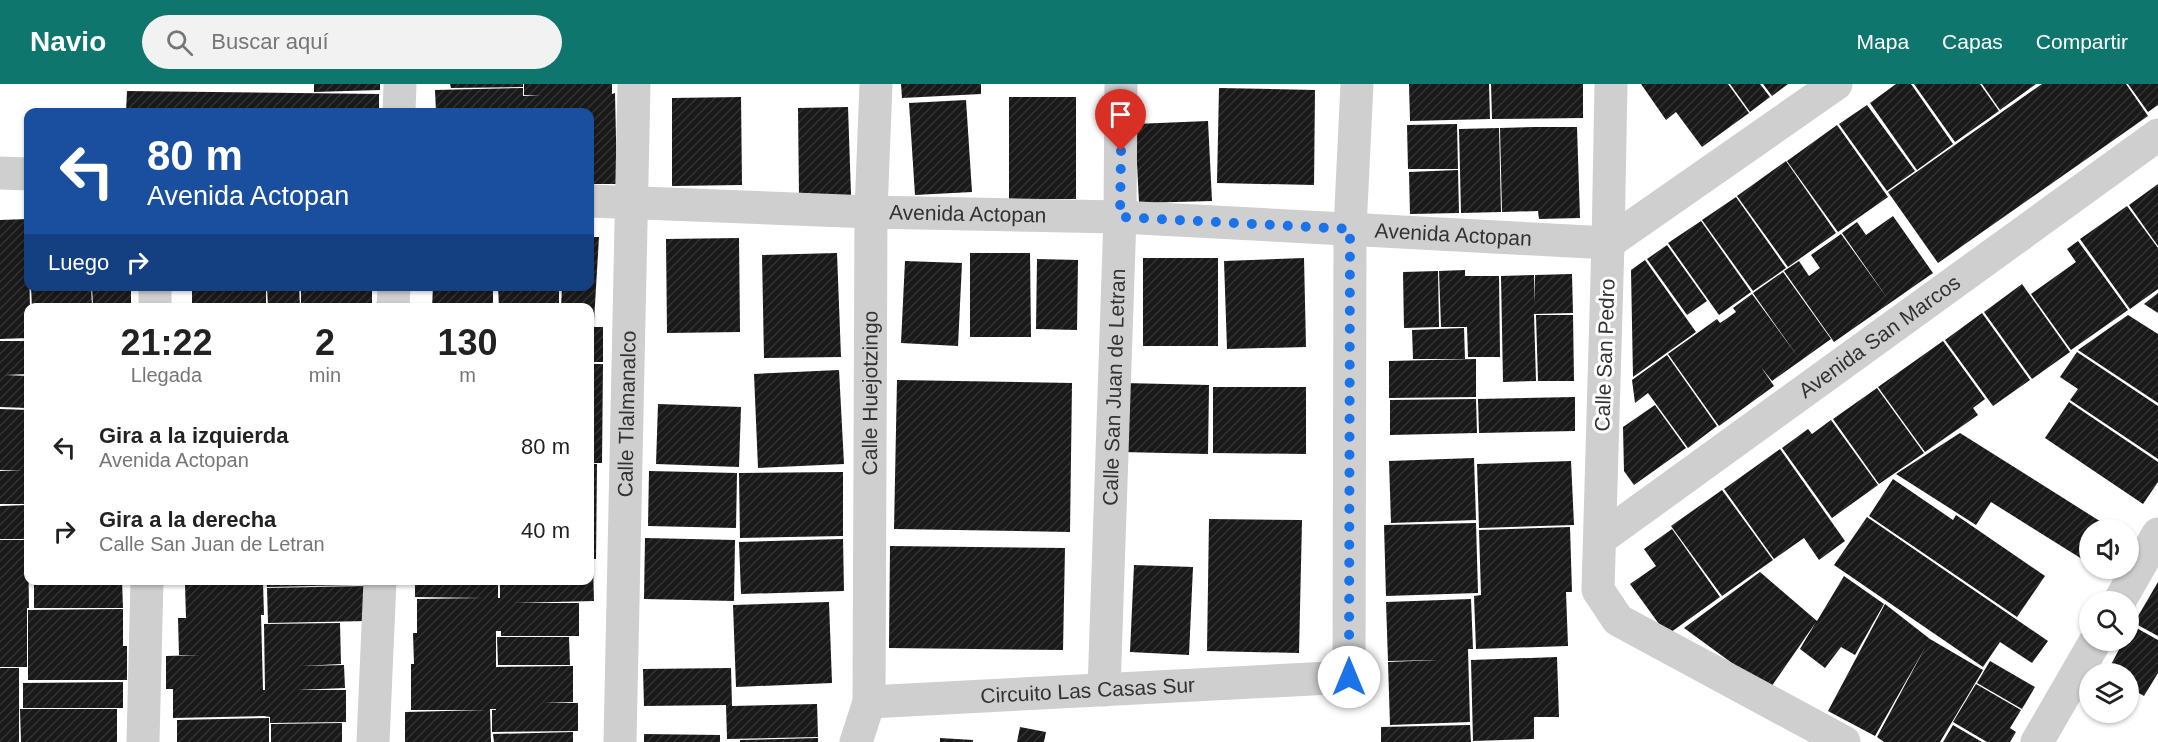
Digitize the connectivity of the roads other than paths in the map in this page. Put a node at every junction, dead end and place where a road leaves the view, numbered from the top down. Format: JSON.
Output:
{"nodes":[{"id":1,"x":400,"y":84,"type":"edge"},
{"id":2,"x":633,"y":84,"type":"edge"},
{"id":3,"x":876,"y":84,"type":"edge"},
{"id":4,"x":1121,"y":84,"type":"edge"},
{"id":5,"x":1357,"y":84,"type":"edge"},
{"id":6,"x":1611,"y":84,"type":"edge"},
{"id":7,"x":1836,"y":84,"type":"edge"},
{"id":8,"x":399,"y":108,"type":"edge"},
{"id":9,"x":2158,"y":135,"type":"edge"},
{"id":10,"x":0,"y":172,"type":"edge"},
{"id":11,"x":24,"y":174,"type":"edge"},
{"id":12,"x":594,"y":201,"type":"edge"},
{"id":13,"x":631,"y":202,"type":"junction"},
{"id":14,"x":871,"y":212,"type":"junction"},
{"id":15,"x":1120,"y":217,"type":"junction"},
{"id":16,"x":1350,"y":229,"type":"junction"},
{"id":17,"x":1608,"y":243,"type":"junction"},
{"id":18,"x":2158,"y":534,"type":"edge"},
{"id":19,"x":1600,"y":539,"type":"junction"},
{"id":20,"x":147,"y":585,"type":"edge"},
{"id":21,"x":380,"y":585,"type":"edge"},
{"id":22,"x":2125,"y":591,"type":"edge"},
{"id":23,"x":2090,"y":651,"type":"edge"},
{"id":24,"x":1104,"y":690,"type":"junction"},
{"id":25,"x":869,"y":702,"type":"junction"},
{"id":26,"x":142,"y":742,"type":"edge"},
{"id":27,"x":373,"y":742,"type":"edge"},
{"id":28,"x":620,"y":742,"type":"edge"},
{"id":29,"x":856,"y":742,"type":"edge"},
{"id":30,"x":1844,"y":742,"type":"edge"},
{"id":31,"x":2037,"y":742,"type":"edge"}],
"edges":[{"from":1,"to":8,"type":"street"},
{"from":2,"to":13,"type":"street","name":"Calle Tlalmanalco"},
{"from":3,"to":14,"type":"street","name":"Calle Huejotzingo"},
{"from":4,"to":15,"type":"street","name":"Calle San Juan de Letran"},
{"from":5,"to":16,"type":"street"},
{"from":6,"to":17,"type":"street","name":"Calle San Pedro"},
{"from":7,"to":17,"type":"street"},
{"from":9,"to":19,"type":"street","name":"Avenida San Marcos"},
{"from":10,"to":11,"type":"street"},
{"from":12,"to":13,"type":"street","name":"Avenida Actopan"},
{"from":13,"to":14,"type":"street","name":"Avenida Actopan"},
{"from":13,"to":28,"type":"street","name":"Calle Tlalmanalco"},
{"from":14,"to":15,"type":"street","name":"Avenida Actopan"},
{"from":14,"to":25,"type":"street","name":"Calle Huejotzingo"},
{"from":15,"to":16,"type":"street","name":"Avenida Actopan"},
{"from":15,"to":24,"type":"street","name":"Calle San Juan de Letran"},
{"from":16,"to":17,"type":"street","name":"Avenida Actopan"},
{"from":16,"to":24,"type":"street","name":"Circuito Las Casas Sur"},
{"from":17,"to":19,"type":"street","name":"Calle San Pedro"},
{"from":18,"to":22,"type":"street"},
{"from":19,"to":30,"type":"street","name":"Calle San Pedro"},
{"from":20,"to":26,"type":"street"},
{"from":21,"to":27,"type":"street"},
{"from":23,"to":31,"type":"street"},
{"from":24,"to":25,"type":"street","name":"Circuito Las Casas Sur"},
{"from":25,"to":29,"type":"street"}]}
